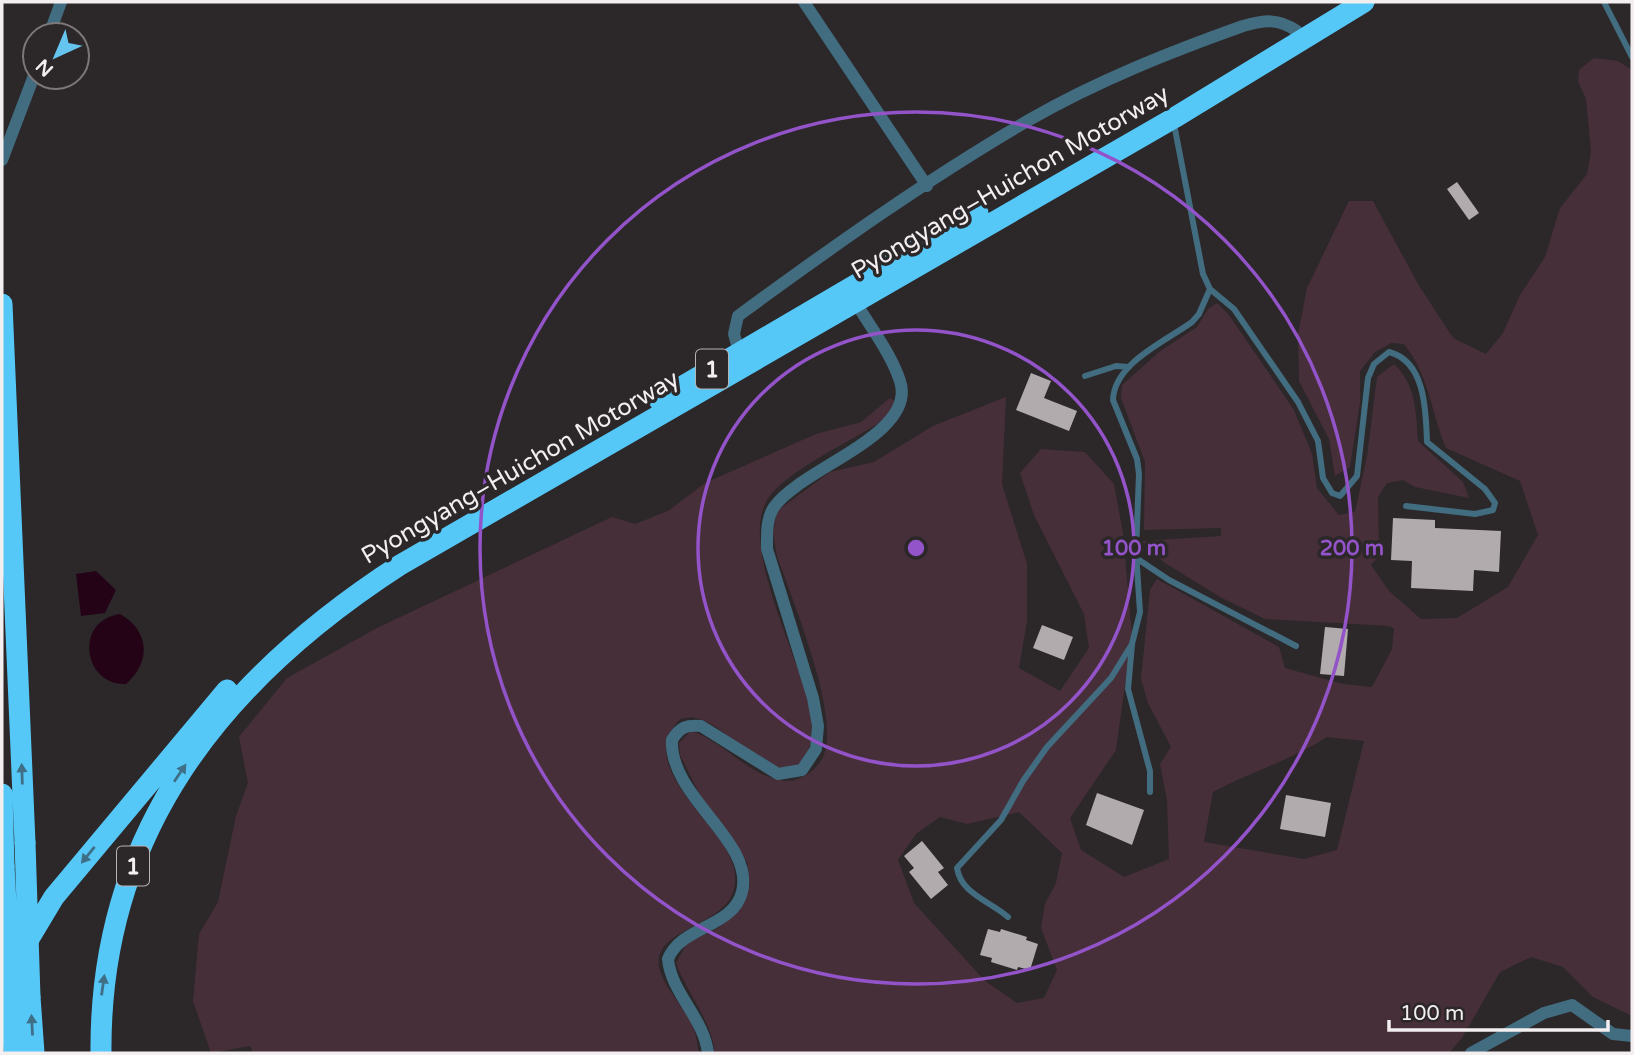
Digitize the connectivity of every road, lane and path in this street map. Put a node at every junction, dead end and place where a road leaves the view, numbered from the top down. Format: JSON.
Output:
{"nodes":[{"id":1,"x":61,"y":2,"type":"edge"},
{"id":2,"x":804,"y":2,"type":"edge"},
{"id":3,"x":1344,"y":2,"type":"edge"},
{"id":4,"x":1364,"y":2,"type":"edge"},
{"id":5,"x":1604,"y":2,"type":"edge"},
{"id":6,"x":54,"y":21,"type":"edge"},
{"id":7,"x":1297,"y":31,"type":"junction"},
{"id":8,"x":1632,"y":57,"type":"edge"},
{"id":9,"x":28,"y":91,"type":"edge"},
{"id":10,"x":1174,"y":118,"type":"junction"},
{"id":11,"x":2,"y":160,"type":"edge"},
{"id":12,"x":928,"y":186,"type":"junction"},
{"id":13,"x":1210,"y":289,"type":"junction"},
{"id":14,"x":855,"y":301,"type":"junction"},
{"id":15,"x":2,"y":304,"type":"edge"},
{"id":16,"x":739,"y":352,"type":"junction"},
{"id":17,"x":1129,"y":367,"type":"junction"},
{"id":18,"x":1085,"y":376,"type":"dead end"},
{"id":19,"x":1406,"y":506,"type":"dead end"},
{"id":20,"x":1136,"y":558,"type":"junction"},
{"id":21,"x":1132,"y":643,"type":"junction"},
{"id":22,"x":1296,"y":646,"type":"dead end"},
{"id":23,"x":1150,"y":792,"type":"dead end"},
{"id":24,"x":2,"y":794,"type":"edge"},
{"id":25,"x":1008,"y":917,"type":"dead end"},
{"id":26,"x":2,"y":985,"type":"edge"},
{"id":27,"x":1632,"y":1036,"type":"edge"},
{"id":28,"x":14,"y":1053,"type":"edge"},
{"id":29,"x":34,"y":1053,"type":"edge"},
{"id":30,"x":101,"y":1053,"type":"edge"},
{"id":31,"x":708,"y":1053,"type":"edge"},
{"id":32,"x":1471,"y":1053,"type":"edge"}],
"edges":[{"from":1,"to":6,"type":"street"},
{"from":2,"to":12,"type":"street"},
{"from":3,"to":7,"type":"highway","name":"Pyongyang–Huichon Motorway","number":"1"},
{"from":4,"to":10,"type":"highway","name":"Pyongyang–Huichon Motorway","number":"1"},
{"from":5,"to":8,"type":"lane"},
{"from":7,"to":12,"type":"street"},
{"from":7,"to":16,"type":"highway","name":"Pyongyang–Huichon Motorway","number":"1"},
{"from":9,"to":11,"type":"street"},
{"from":10,"to":13,"type":"lane"},
{"from":10,"to":14,"type":"highway","name":"Pyongyang–Huichon Motorway","number":"1"},
{"from":12,"to":16,"type":"street"},
{"from":13,"to":17,"type":"lane"},
{"from":13,"to":19,"type":"lane"},
{"from":30,"to":14,"type":"highway","name":"Pyongyang–Huichon Motorway","number":"1","one_way":true},
{"from":14,"to":31,"type":"street"},
{"from":29,"to":15,"type":"highway","one_way":true,"bridge":true},
{"from":16,"to":26,"type":"highway","name":"Pyongyang–Huichon Motorway","number":"1","one_way":true},
{"from":17,"to":18,"type":"lane"},
{"from":17,"to":20,"type":"lane"},
{"from":20,"to":21,"type":"lane"},
{"from":20,"to":22,"type":"lane"},
{"from":21,"to":23,"type":"lane"},
{"from":21,"to":25,"type":"lane"},
{"from":24,"to":28,"type":"highway","bridge":true},
{"from":27,"to":32,"type":"street"}]}
